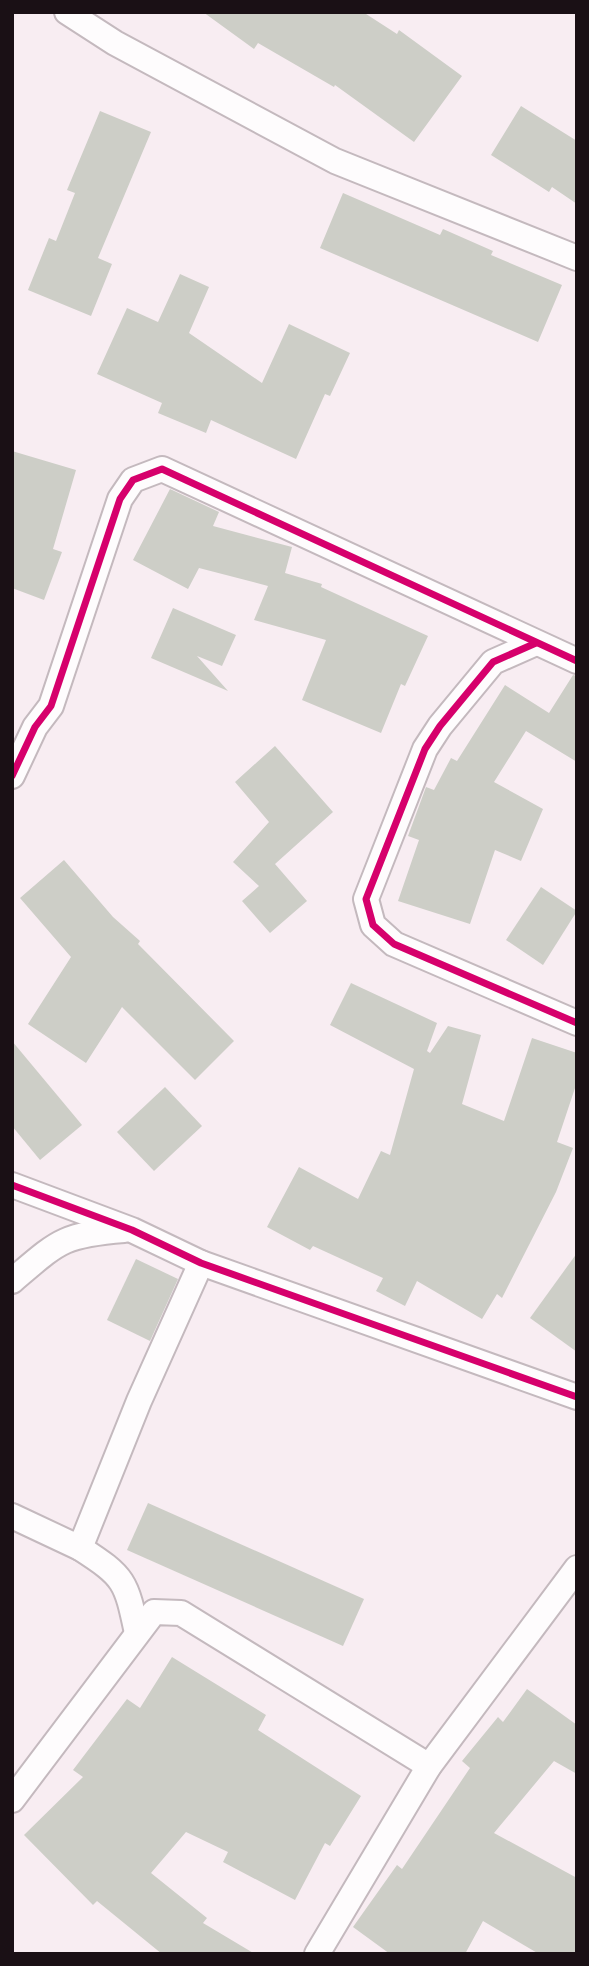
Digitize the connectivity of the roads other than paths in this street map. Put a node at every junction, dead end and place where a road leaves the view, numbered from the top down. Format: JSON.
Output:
{"nodes":[{"id":1,"x":68,"y":12,"type":"edge"},
{"id":2,"x":577,"y":258,"type":"edge"},
{"id":3,"x":485,"y":616,"type":"junction"},
{"id":4,"x":536,"y":643,"type":"junction"},
{"id":5,"x":577,"y":661,"type":"edge"},
{"id":6,"x":493,"y":662,"type":"junction"},
{"id":7,"x":12,"y":776,"type":"edge"},
{"id":8,"x":577,"y":1023,"type":"edge"},
{"id":9,"x":12,"y":1185,"type":"edge"},
{"id":10,"x":132,"y":1230,"type":"junction"},
{"id":11,"x":201,"y":1263,"type":"junction"},
{"id":12,"x":12,"y":1281,"type":"edge"},
{"id":13,"x":577,"y":1397,"type":"edge"},
{"id":14,"x":12,"y":1516,"type":"edge"},
{"id":15,"x":80,"y":1548,"type":"junction"},
{"id":16,"x":577,"y":1568,"type":"edge"},
{"id":17,"x":137,"y":1633,"type":"junction"},
{"id":18,"x":429,"y":1766,"type":"junction"},
{"id":19,"x":12,"y":1800,"type":"edge"},
{"id":20,"x":317,"y":1954,"type":"edge"}],
"edges":[{"from":1,"to":2,"type":"street"},
{"from":3,"to":4,"type":"street"},
{"from":3,"to":6,"type":"street"},
{"from":3,"to":7,"type":"street"},
{"from":4,"to":5,"type":"street"},
{"from":4,"to":6,"type":"street"},
{"from":6,"to":8,"type":"street"},
{"from":9,"to":10,"type":"street"},
{"from":10,"to":11,"type":"street"},
{"from":10,"to":12,"type":"street"},
{"from":11,"to":13,"type":"street"},
{"from":11,"to":15,"type":"street"},
{"from":14,"to":15,"type":"street"},
{"from":15,"to":17,"type":"street"},
{"from":16,"to":18,"type":"street"},
{"from":17,"to":18,"type":"street"},
{"from":17,"to":19,"type":"street"},
{"from":18,"to":20,"type":"street"}]}
